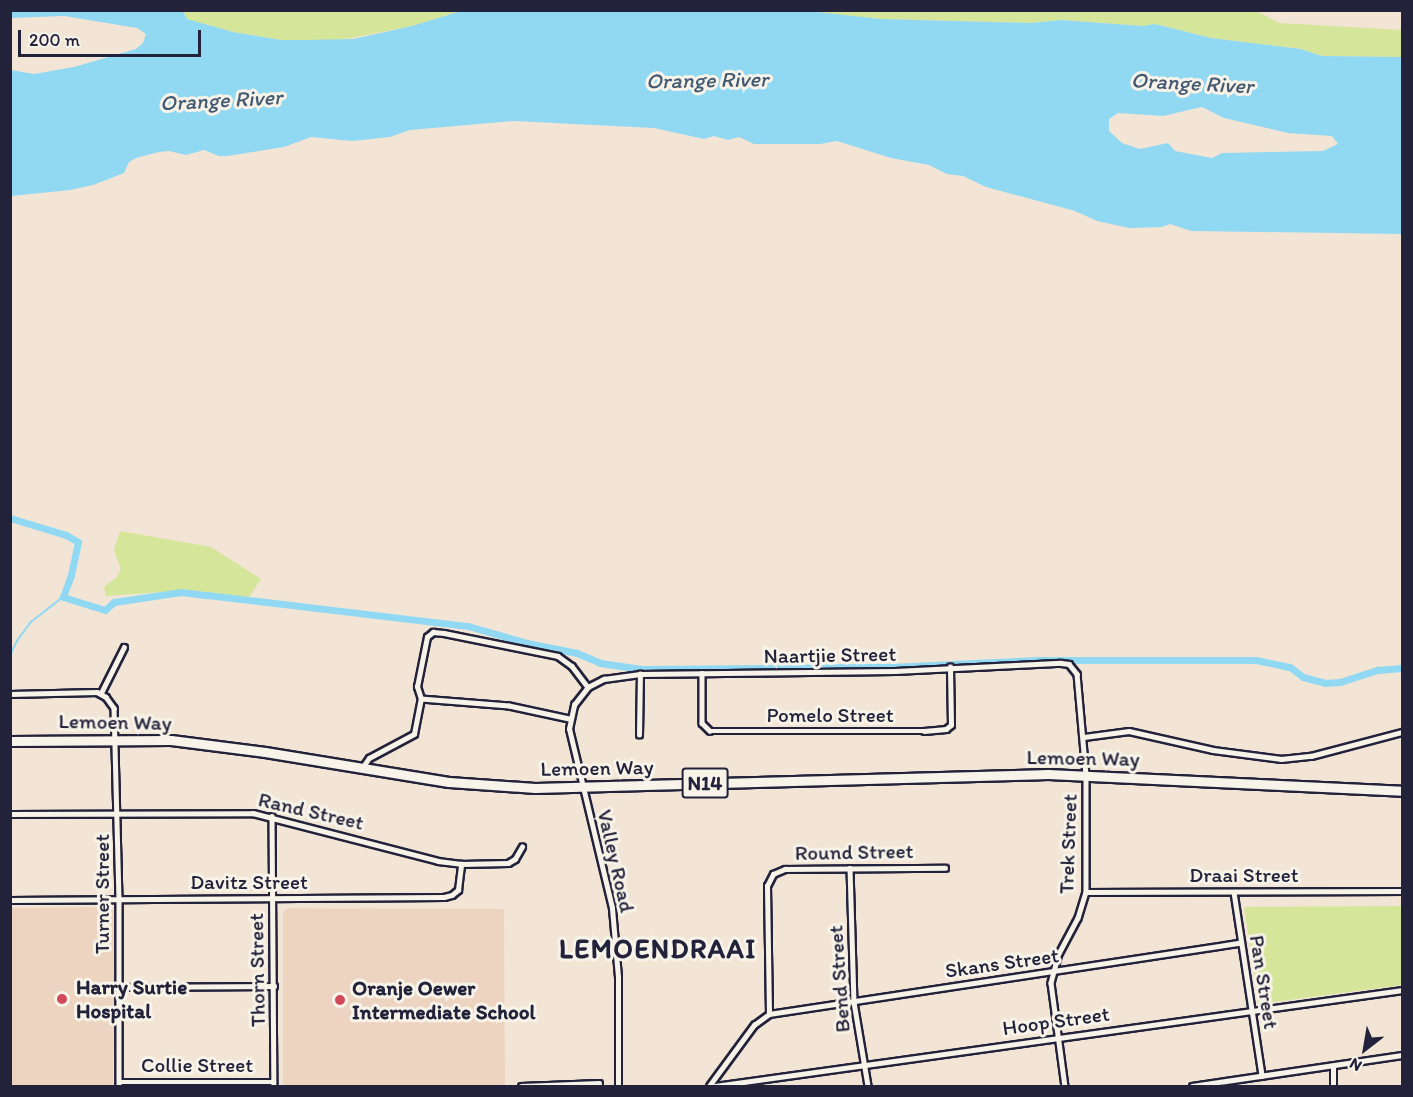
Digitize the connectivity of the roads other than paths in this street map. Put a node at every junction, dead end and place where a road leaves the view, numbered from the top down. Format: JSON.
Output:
{"nodes":[{"id":1,"x":124,"y":647,"type":"dead end"},
{"id":2,"x":950,"y":667,"type":"junction"},
{"id":3,"x":1073,"y":668,"type":"joint"},
{"id":4,"x":702,"y":673,"type":"junction"},
{"id":5,"x":640,"y":674,"type":"junction"},
{"id":6,"x":588,"y":687,"type":"junction"},
{"id":7,"x":101,"y":693,"type":"junction"},
{"id":8,"x":10,"y":694,"type":"edge"},
{"id":9,"x":421,"y":699,"type":"junction"},
{"id":10,"x":569,"y":719,"type":"junction"},
{"id":11,"x":1402,"y":732,"type":"edge"},
{"id":12,"x":639,"y":735,"type":"dead end"},
{"id":13,"x":1084,"y":737,"type":"junction"},
{"id":14,"x":114,"y":738,"type":"junction"},
{"id":15,"x":10,"y":741,"type":"edge"},
{"id":16,"x":362,"y":768,"type":"junction"},
{"id":17,"x":1086,"y":774,"type":"junction"},
{"id":18,"x":582,"y":787,"type":"junction"},
{"id":19,"x":1402,"y":791,"type":"edge"},
{"id":20,"x":118,"y":813,"type":"junction"},
{"id":21,"x":10,"y":814,"type":"edge"},
{"id":22,"x":272,"y":816,"type":"junction"},
{"id":23,"x":522,"y":847,"type":"dead end"},
{"id":24,"x":461,"y":864,"type":"junction"},
{"id":25,"x":850,"y":868,"type":"junction"},
{"id":26,"x":945,"y":868,"type":"dead end"},
{"id":27,"x":1402,"y":891,"type":"edge"},
{"id":28,"x":1086,"y":892,"type":"junction"},
{"id":29,"x":1234,"y":892,"type":"junction"},
{"id":30,"x":272,"y":898,"type":"junction"},
{"id":31,"x":119,"y":899,"type":"junction"},
{"id":32,"x":10,"y":900,"type":"edge"},
{"id":33,"x":1241,"y":943,"type":"junction"},
{"id":34,"x":1052,"y":972,"type":"junction"},
{"id":35,"x":274,"y":986,"type":"junction"},
{"id":36,"x":118,"y":987,"type":"junction"},
{"id":37,"x":1402,"y":990,"type":"edge"},
{"id":38,"x":854,"y":1002,"type":"junction"},
{"id":39,"x":1251,"y":1009,"type":"junction"},
{"id":40,"x":769,"y":1014,"type":"junction"},
{"id":41,"x":1057,"y":1038,"type":"junction"},
{"id":42,"x":1402,"y":1055,"type":"edge"},
{"id":43,"x":864,"y":1066,"type":"junction"},
{"id":44,"x":1333,"y":1066,"type":"junction"},
{"id":45,"x":1262,"y":1076,"type":"junction"},
{"id":46,"x":599,"y":1083,"type":"dead end"},
{"id":47,"x":119,"y":1084,"type":"edge"},
{"id":48,"x":274,"y":1084,"type":"edge"},
{"id":49,"x":521,"y":1086,"type":"edge"},
{"id":50,"x":618,"y":1086,"type":"edge"},
{"id":51,"x":709,"y":1086,"type":"edge"},
{"id":52,"x":715,"y":1086,"type":"edge"},
{"id":53,"x":867,"y":1086,"type":"edge"},
{"id":54,"x":1065,"y":1086,"type":"edge"},
{"id":55,"x":1192,"y":1086,"type":"edge"},
{"id":56,"x":1333,"y":1086,"type":"edge"}],
"edges":[{"from":1,"to":7,"type":"street"},
{"from":2,"to":3,"type":"street","name":"Naartjie Street"},
{"from":2,"to":4,"type":"street","name":"Naartjie Street"},
{"from":2,"to":4,"type":"street","name":"Pomelo Street"},
{"from":3,"to":13,"type":"street","name":"Trek Street"},
{"from":4,"to":5,"type":"street","name":"Naartjie Street"},
{"from":5,"to":6,"type":"street","name":"Naartjie Street"},
{"from":5,"to":12,"type":"street"},
{"from":6,"to":9,"type":"street"},
{"from":6,"to":10,"type":"street"},
{"from":7,"to":8,"type":"street"},
{"from":7,"to":14,"type":"street","name":"Turner Street"},
{"from":9,"to":10,"type":"street"},
{"from":9,"to":16,"type":"street"},
{"from":10,"to":18,"type":"street","name":"Valley Road"},
{"from":11,"to":13,"type":"street"},
{"from":13,"to":17,"type":"street","name":"Trek Street"},
{"from":14,"to":15,"type":"highway","name":"Lemoen Way","number":"N14"},
{"from":14,"to":16,"type":"highway","name":"Lemoen Way","number":"N14"},
{"from":14,"to":20,"type":"street","name":"Turner Street"},
{"from":16,"to":18,"type":"highway","name":"Lemoen Way","number":"N14"},
{"from":17,"to":18,"type":"highway","name":"Lemoen Way","number":"N14"},
{"from":17,"to":19,"type":"highway","name":"Lemoen Way","number":"N14"},
{"from":17,"to":28,"type":"street","name":"Trek Street"},
{"from":18,"to":50,"type":"street","name":"Valley Road"},
{"from":20,"to":21,"type":"street","name":"Rand Street"},
{"from":20,"to":22,"type":"street","name":"Rand Street"},
{"from":20,"to":31,"type":"street","name":"Turner Street"},
{"from":22,"to":24,"type":"street","name":"Rand Street"},
{"from":22,"to":30,"type":"street","name":"Thorn Street"},
{"from":23,"to":24,"type":"street","name":"Rand Street"},
{"from":24,"to":30,"type":"street","name":"Davitz Street"},
{"from":25,"to":26,"type":"street","name":"Round Street"},
{"from":25,"to":38,"type":"street","name":"Bend Street"},
{"from":25,"to":40,"type":"street","name":"Round Street"},
{"from":27,"to":29,"type":"street","name":"Draai Street"},
{"from":28,"to":29,"type":"street","name":"Draai Street"},
{"from":28,"to":34,"type":"street","name":"Trek Street"},
{"from":29,"to":33,"type":"street","name":"Pan Street"},
{"from":30,"to":31,"type":"street","name":"Davitz Street"},
{"from":30,"to":35,"type":"street","name":"Thorn Street"},
{"from":31,"to":32,"type":"street","name":"Davitz Street"},
{"from":31,"to":36,"type":"street","name":"Turner Street"},
{"from":33,"to":34,"type":"street","name":"Skans Street"},
{"from":33,"to":39,"type":"street","name":"Pan Street"},
{"from":34,"to":38,"type":"street","name":"Skans Street"},
{"from":34,"to":41,"type":"street","name":"Trek Street"},
{"from":35,"to":36,"type":"street"},
{"from":35,"to":48,"type":"street","name":"Thorn Street"},
{"from":36,"to":47,"type":"street","name":"Turner Street"},
{"from":37,"to":39,"type":"street","name":"Hoop Street"},
{"from":38,"to":40,"type":"street","name":"Skans Street"},
{"from":38,"to":43,"type":"street","name":"Bend Street"},
{"from":39,"to":41,"type":"street","name":"Hoop Street"},
{"from":39,"to":45,"type":"street","name":"Pan Street"},
{"from":40,"to":51,"type":"street"},
{"from":41,"to":43,"type":"street","name":"Hoop Street"},
{"from":41,"to":54,"type":"street","name":"Trek Street"},
{"from":42,"to":44,"type":"street"},
{"from":43,"to":52,"type":"street","name":"Hoop Street"},
{"from":43,"to":53,"type":"street","name":"Bend Street"},
{"from":44,"to":45,"type":"street"},
{"from":44,"to":56,"type":"street"},
{"from":45,"to":55,"type":"street"},
{"from":46,"to":49,"type":"street"},
{"from":47,"to":48,"type":"street","name":"Collie Street"}]}
